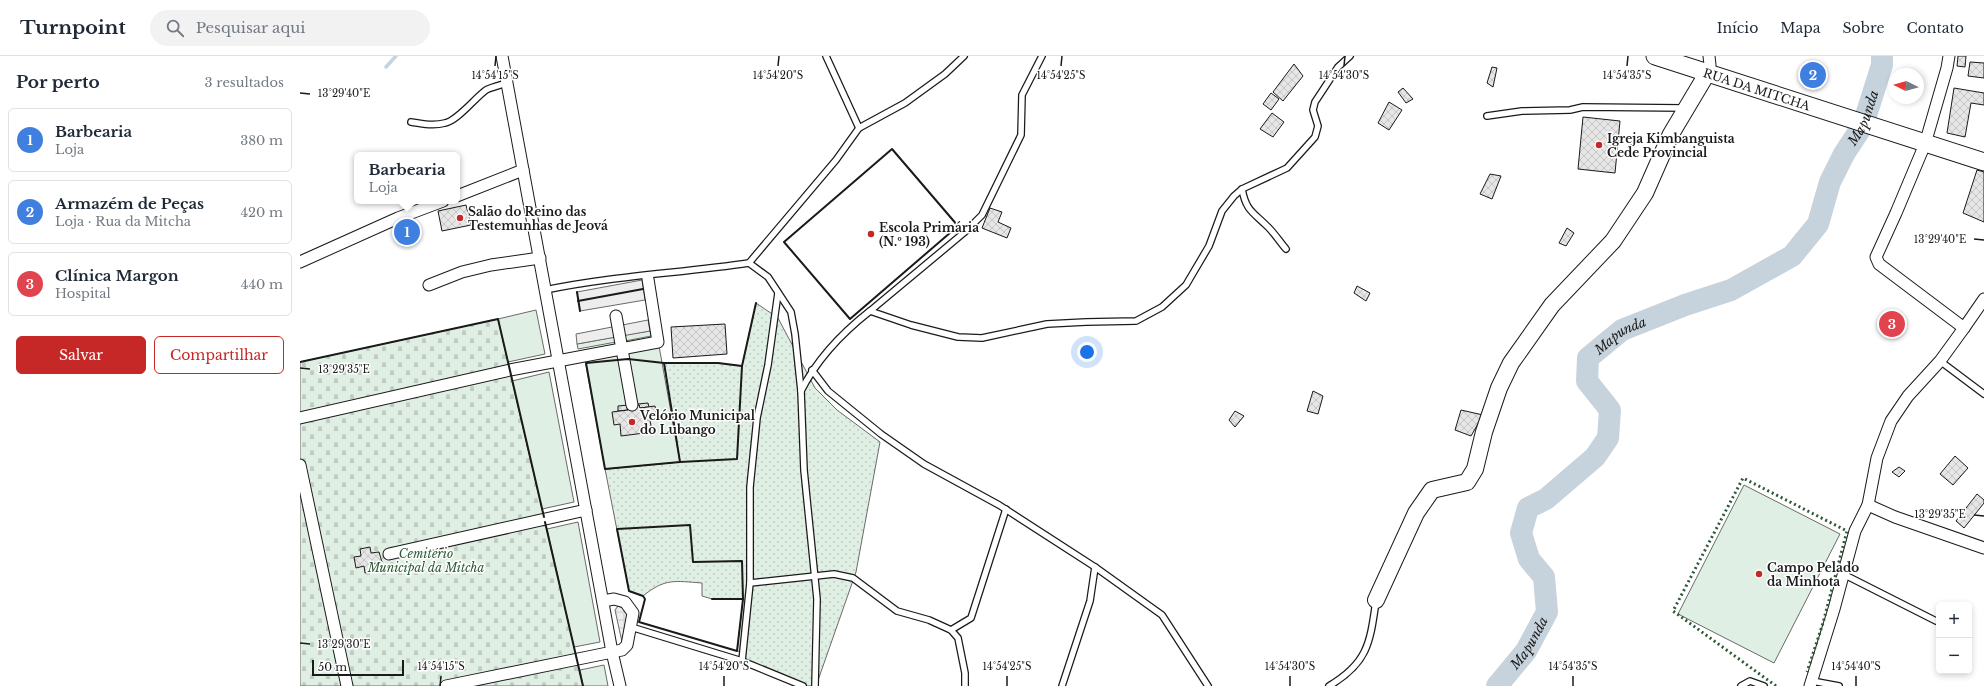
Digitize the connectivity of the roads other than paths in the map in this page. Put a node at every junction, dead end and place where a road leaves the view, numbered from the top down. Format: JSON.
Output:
{"nodes":[{"id":1,"x":502,"y":56,"type":"edge"},
{"id":2,"x":826,"y":56,"type":"edge"},
{"id":3,"x":964,"y":56,"type":"edge"},
{"id":4,"x":1042,"y":56,"type":"edge"},
{"id":5,"x":1350,"y":56,"type":"edge"},
{"id":6,"x":1655,"y":56,"type":"edge"},
{"id":7,"x":1949,"y":56,"type":"edge"},
{"id":8,"x":1708,"y":64,"type":"edge"},
{"id":9,"x":507,"y":83,"type":"junction"},
{"id":10,"x":1687,"y":108,"type":"junction"},
{"id":11,"x":1487,"y":116,"type":"dead end"},
{"id":12,"x":411,"y":122,"type":"dead end"},
{"id":13,"x":860,"y":128,"type":"junction"},
{"id":14,"x":1925,"y":144,"type":"junction"},
{"id":15,"x":1984,"y":162,"type":"edge"},
{"id":16,"x":523,"y":170,"type":"junction"},
{"id":17,"x":1242,"y":189,"type":"junction"},
{"id":18,"x":460,"y":195,"type":"edge"},
{"id":19,"x":435,"y":204,"type":"edge"},
{"id":20,"x":1286,"y":250,"type":"dead end"},
{"id":21,"x":540,"y":258,"type":"junction"},
{"id":22,"x":300,"y":262,"type":"edge"},
{"id":23,"x":749,"y":263,"type":"junction"},
{"id":24,"x":648,"y":279,"type":"dead end"},
{"id":25,"x":429,"y":285,"type":"dead end"},
{"id":26,"x":545,"y":290,"type":"junction"},
{"id":27,"x":778,"y":293,"type":"junction"},
{"id":28,"x":1984,"y":299,"type":"edge"},
{"id":29,"x":870,"y":311,"type":"junction"},
{"id":30,"x":616,"y":316,"type":"dead end"},
{"id":31,"x":1964,"y":328,"type":"junction"},
{"id":32,"x":622,"y":348,"type":"junction"},
{"id":33,"x":558,"y":360,"type":"junction"},
{"id":34,"x":1940,"y":361,"type":"junction"},
{"id":35,"x":812,"y":370,"type":"junction"},
{"id":36,"x":801,"y":391,"type":"junction"},
{"id":37,"x":1984,"y":394,"type":"edge"},
{"id":38,"x":632,"y":404,"type":"dead end"},
{"id":39,"x":300,"y":418,"type":"edge"},
{"id":40,"x":300,"y":465,"type":"edge"},
{"id":41,"x":1868,"y":505,"type":"junction"},
{"id":42,"x":1006,"y":509,"type":"junction"},
{"id":43,"x":586,"y":510,"type":"junction"},
{"id":44,"x":1984,"y":548,"type":"edge"},
{"id":45,"x":388,"y":554,"type":"dead end"},
{"id":46,"x":1095,"y":567,"type":"junction"},
{"id":47,"x":1843,"y":574,"type":"junction"},
{"id":48,"x":815,"y":576,"type":"junction"},
{"id":49,"x":750,"y":583,"type":"junction"},
{"id":50,"x":1376,"y":600,"type":"joint"},
{"id":51,"x":603,"y":601,"type":"junction"},
{"id":52,"x":1936,"y":621,"type":"dead end"},
{"id":53,"x":631,"y":627,"type":"junction"},
{"id":54,"x":951,"y":630,"type":"junction"},
{"id":55,"x":612,"y":652,"type":"junction"},
{"id":56,"x":742,"y":661,"type":"junction"},
{"id":57,"x":1811,"y":684,"type":"edge"},
{"id":58,"x":346,"y":686,"type":"edge"},
{"id":59,"x":446,"y":686,"type":"edge"},
{"id":60,"x":620,"y":686,"type":"edge"},
{"id":61,"x":803,"y":686,"type":"edge"},
{"id":62,"x":815,"y":686,"type":"edge"},
{"id":63,"x":965,"y":686,"type":"edge"},
{"id":64,"x":1062,"y":686,"type":"edge"},
{"id":65,"x":1208,"y":686,"type":"edge"},
{"id":66,"x":1329,"y":686,"type":"edge"},
{"id":67,"x":1741,"y":686,"type":"edge"},
{"id":68,"x":1764,"y":686,"type":"edge"},
{"id":69,"x":1839,"y":686,"type":"edge"}],
"edges":[{"from":1,"to":9,"type":"street"},
{"from":2,"to":13,"type":"lane"},
{"from":3,"to":13,"type":"lane"},
{"from":4,"to":29,"type":"lane"},
{"from":5,"to":17,"type":"lane"},
{"from":6,"to":8,"type":"main road","name":"RUA DA MITCHA"},
{"from":7,"to":14,"type":"street"},
{"from":8,"to":10,"type":"street"},
{"from":8,"to":14,"type":"main road","name":"RUA DA MITCHA"},
{"from":9,"to":12,"type":"lane"},
{"from":9,"to":16,"type":"street"},
{"from":10,"to":11,"type":"lane"},
{"from":10,"to":50,"type":"street"},
{"from":13,"to":23,"type":"lane"},
{"from":14,"to":15,"type":"main road"},
{"from":14,"to":31,"type":"street"},
{"from":16,"to":18,"type":"street"},
{"from":16,"to":21,"type":"street"},
{"from":17,"to":20,"type":"lane"},
{"from":17,"to":29,"type":"lane"},
{"from":19,"to":22,"type":"street"},
{"from":21,"to":25,"type":"street"},
{"from":21,"to":26,"type":"street"},
{"from":23,"to":26,"type":"lane"},
{"from":23,"to":27,"type":"lane"},
{"from":24,"to":32,"type":"street"},
{"from":26,"to":33,"type":"street"},
{"from":27,"to":36,"type":"lane"},
{"from":27,"to":49,"type":"lane"},
{"from":28,"to":31,"type":"street"},
{"from":29,"to":35,"type":"lane"},
{"from":30,"to":32,"type":"street"},
{"from":31,"to":34,"type":"street"},
{"from":32,"to":33,"type":"street"},
{"from":32,"to":38,"type":"street"},
{"from":33,"to":39,"type":"street"},
{"from":33,"to":43,"type":"street"},
{"from":34,"to":37,"type":"lane"},
{"from":34,"to":41,"type":"street"},
{"from":35,"to":36,"type":"lane"},
{"from":35,"to":42,"type":"lane"},
{"from":36,"to":48,"type":"lane"},
{"from":40,"to":58,"type":"street"},
{"from":41,"to":44,"type":"street"},
{"from":41,"to":47,"type":"street"},
{"from":42,"to":46,"type":"lane"},
{"from":42,"to":54,"type":"lane"},
{"from":43,"to":45,"type":"street"},
{"from":43,"to":51,"type":"street"},
{"from":46,"to":64,"type":"lane"},
{"from":46,"to":65,"type":"lane"},
{"from":47,"to":52,"type":"lane"},
{"from":47,"to":57,"type":"street"},
{"from":48,"to":49,"type":"lane"},
{"from":48,"to":54,"type":"lane"},
{"from":48,"to":62,"type":"lane"},
{"from":49,"to":56,"type":"lane"},
{"from":50,"to":66,"type":"lane"},
{"from":51,"to":53,"type":"street"},
{"from":51,"to":55,"type":"street"},
{"from":53,"to":55,"type":"street"},
{"from":53,"to":56,"type":"lane"},
{"from":54,"to":63,"type":"lane"},
{"from":55,"to":59,"type":"street"},
{"from":55,"to":60,"type":"street"},
{"from":56,"to":61,"type":"lane"},
{"from":57,"to":69,"type":"lane"},
{"from":67,"to":68,"type":"lane"}]}
